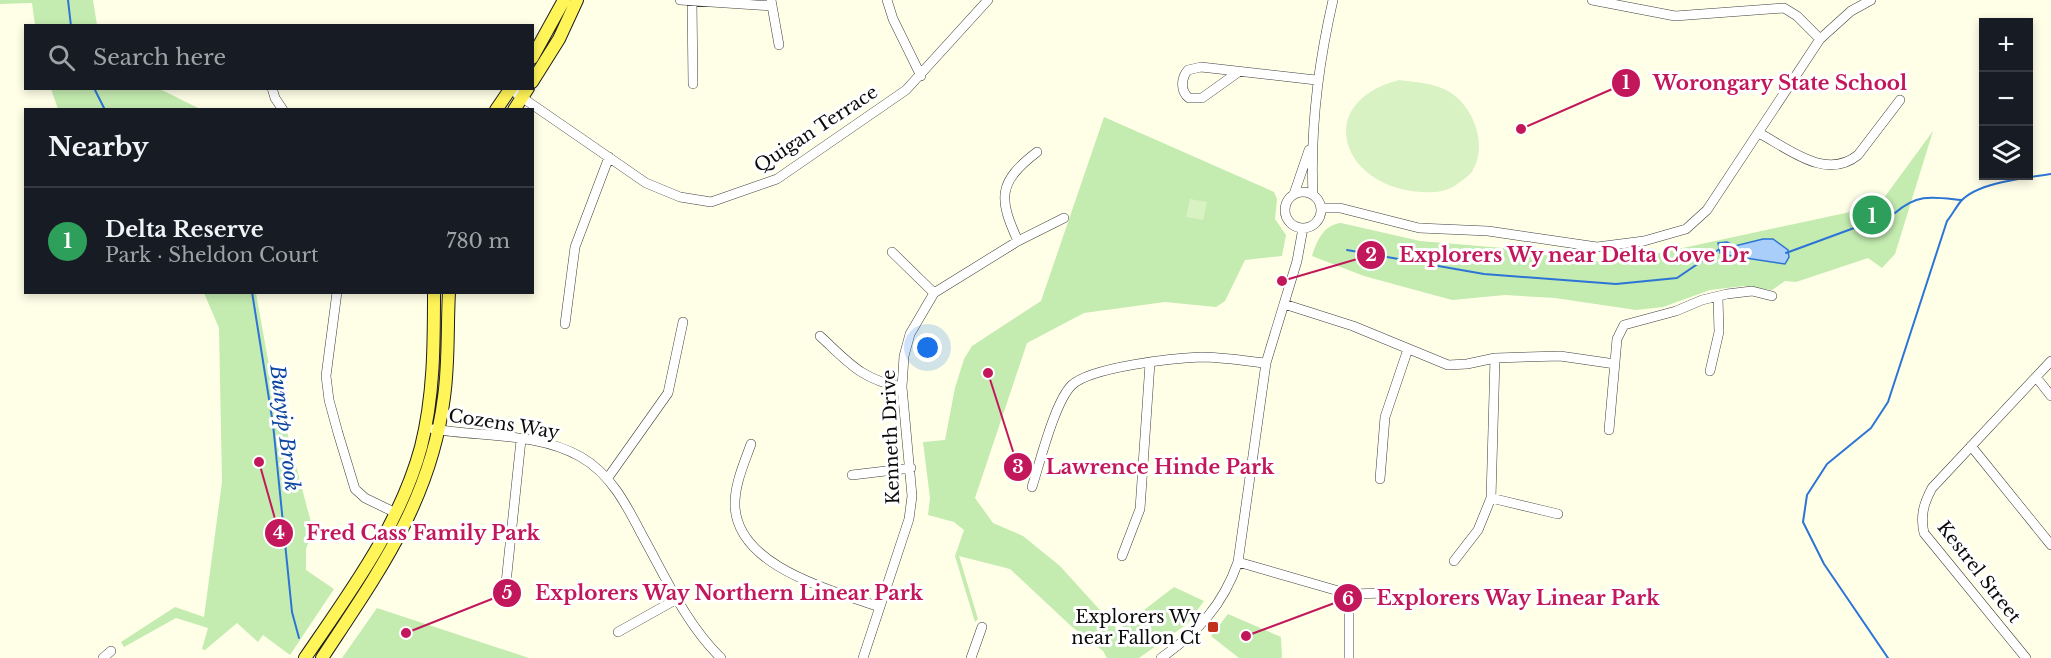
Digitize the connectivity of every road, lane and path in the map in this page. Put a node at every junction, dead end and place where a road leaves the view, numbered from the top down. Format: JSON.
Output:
{"nodes":[{"id":1,"x":564,"y":0,"type":"edge"},
{"id":2,"x":577,"y":0,"type":"edge"},
{"id":3,"x":680,"y":0,"type":"edge"},
{"id":4,"x":887,"y":0,"type":"edge"},
{"id":5,"x":988,"y":0,"type":"edge"},
{"id":6,"x":1333,"y":0,"type":"edge"},
{"id":7,"x":1592,"y":0,"type":"edge"},
{"id":8,"x":1871,"y":0,"type":"edge"},
{"id":9,"x":692,"y":2,"type":"junction"},
{"id":10,"x":771,"y":3,"type":"edge"},
{"id":11,"x":1820,"y":39,"type":"junction"},
{"id":12,"x":779,"y":45,"type":"dead end"},
{"id":13,"x":534,"y":55,"type":"edge"},
{"id":14,"x":1237,"y":73,"type":"junction"},
{"id":15,"x":921,"y":76,"type":"junction"},
{"id":16,"x":534,"y":79,"type":"edge"},
{"id":17,"x":1316,"y":80,"type":"junction"},
{"id":18,"x":693,"y":84,"type":"dead end"},
{"id":19,"x":273,"y":90,"type":"edge"},
{"id":20,"x":510,"y":90,"type":"edge"},
{"id":21,"x":525,"y":93,"type":"edge"},
{"id":22,"x":1900,"y":100,"type":"dead end"},
{"id":23,"x":282,"y":108,"type":"edge"},
{"id":24,"x":497,"y":108,"type":"edge"},
{"id":25,"x":515,"y":108,"type":"edge"},
{"id":26,"x":1759,"y":133,"type":"junction"},
{"id":27,"x":1311,"y":145,"type":"junction"},
{"id":28,"x":1037,"y":152,"type":"dead end"},
{"id":29,"x":609,"y":157,"type":"junction"},
{"id":30,"x":1294,"y":194,"type":"junction"},
{"id":31,"x":1313,"y":195,"type":"junction"},
{"id":32,"x":1321,"y":208,"type":"junction"},
{"id":33,"x":1064,"y":218,"type":"dead end"},
{"id":34,"x":1303,"y":228,"type":"junction"},
{"id":35,"x":1018,"y":241,"type":"junction"},
{"id":36,"x":892,"y":252,"type":"dead end"},
{"id":37,"x":934,"y":293,"type":"junction"},
{"id":38,"x":337,"y":294,"type":"edge"},
{"id":39,"x":434,"y":294,"type":"edge"},
{"id":40,"x":449,"y":294,"type":"edge"},
{"id":41,"x":1772,"y":296,"type":"dead end"},
{"id":42,"x":1718,"y":298,"type":"junction"},
{"id":43,"x":1284,"y":304,"type":"junction"},
{"id":44,"x":683,"y":322,"type":"dead end"},
{"id":45,"x":565,"y":324,"type":"dead end"},
{"id":46,"x":820,"y":336,"type":"dead end"},
{"id":47,"x":1408,"y":349,"type":"junction"},
{"id":48,"x":1495,"y":358,"type":"junction"},
{"id":49,"x":2051,"y":361,"type":"edge"},
{"id":50,"x":1150,"y":363,"type":"junction"},
{"id":51,"x":1266,"y":363,"type":"junction"},
{"id":52,"x":1615,"y":364,"type":"junction"},
{"id":53,"x":1710,"y":371,"type":"dead end"},
{"id":54,"x":2036,"y":377,"type":"junction"},
{"id":55,"x":902,"y":387,"type":"junction"},
{"id":56,"x":2051,"y":396,"type":"edge"},
{"id":57,"x":425,"y":428,"type":"junction"},
{"id":58,"x":439,"y":430,"type":"junction"},
{"id":59,"x":1609,"y":430,"type":"dead end"},
{"id":60,"x":521,"y":440,"type":"junction"},
{"id":61,"x":751,"y":444,"type":"dead end"},
{"id":62,"x":1971,"y":446,"type":"junction"},
{"id":63,"x":911,"y":468,"type":"junction"},
{"id":64,"x":852,"y":475,"type":"dead end"},
{"id":65,"x":607,"y":479,"type":"junction"},
{"id":66,"x":1380,"y":479,"type":"dead end"},
{"id":67,"x":1032,"y":487,"type":"dead end"},
{"id":68,"x":1491,"y":498,"type":"junction"},
{"id":69,"x":396,"y":513,"type":"junction"},
{"id":70,"x":1558,"y":514,"type":"dead end"},
{"id":71,"x":2051,"y":545,"type":"edge"},
{"id":72,"x":1122,"y":556,"type":"dead end"},
{"id":73,"x":1454,"y":561,"type":"dead end"},
{"id":74,"x":1238,"y":562,"type":"junction"},
{"id":75,"x":501,"y":588,"type":"dead end"},
{"id":76,"x":1388,"y":593,"type":"dead end"},
{"id":77,"x":1349,"y":594,"type":"junction"},
{"id":78,"x":677,"y":599,"type":"junction"},
{"id":79,"x":879,"y":607,"type":"junction"},
{"id":80,"x":982,"y":627,"type":"dead end"},
{"id":81,"x":618,"y":632,"type":"dead end"},
{"id":82,"x":111,"y":651,"type":"dead end"},
{"id":83,"x":1167,"y":656,"type":"edge"},
{"id":84,"x":103,"y":658,"type":"edge"},
{"id":85,"x":305,"y":658,"type":"edge"},
{"id":86,"x":322,"y":658,"type":"edge"},
{"id":87,"x":721,"y":658,"type":"edge"},
{"id":88,"x":863,"y":658,"type":"edge"},
{"id":89,"x":971,"y":658,"type":"edge"},
{"id":90,"x":1349,"y":658,"type":"edge"},
{"id":91,"x":2026,"y":658,"type":"edge"}],
"edges":[{"from":1,"to":13,"type":"main road"},
{"from":2,"to":16,"type":"main road"},
{"from":3,"to":9,"type":"street"},
{"from":4,"to":15,"type":"street"},
{"from":5,"to":15,"type":"street","name":"Quigan Terrace"},
{"from":6,"to":17,"type":"street"},
{"from":7,"to":11,"type":"street"},
{"from":8,"to":11,"type":"street"},
{"from":9,"to":10,"type":"street"},
{"from":9,"to":18,"type":"street"},
{"from":10,"to":12,"type":"street"},
{"from":11,"to":26,"type":"street"},
{"from":14,"to":14,"type":"street"},
{"from":14,"to":17,"type":"street"},
{"from":15,"to":29,"type":"street","name":"Quigan Terrace"},
{"from":17,"to":27,"type":"street"},
{"from":19,"to":23,"type":"street"},
{"from":20,"to":24,"type":"main road"},
{"from":21,"to":25,"type":"main road"},
{"from":21,"to":29,"type":"street","name":"Quigan Terrace"},
{"from":22,"to":26,"type":"street"},
{"from":26,"to":32,"type":"street"},
{"from":27,"to":30,"type":"street"},
{"from":27,"to":31,"type":"street"},
{"from":28,"to":35,"type":"street"},
{"from":29,"to":45,"type":"street"},
{"from":30,"to":31,"type":"street"},
{"from":30,"to":34,"type":"street"},
{"from":31,"to":32,"type":"street"},
{"from":32,"to":34,"type":"street"},
{"from":33,"to":35,"type":"street","name":"Kenneth Drive"},
{"from":34,"to":43,"type":"street"},
{"from":35,"to":37,"type":"street","name":"Kenneth Drive"},
{"from":36,"to":37,"type":"street"},
{"from":37,"to":55,"type":"street","name":"Kenneth Drive"},
{"from":38,"to":69,"type":"street"},
{"from":39,"to":57,"type":"main road"},
{"from":40,"to":58,"type":"main road"},
{"from":41,"to":42,"type":"street"},
{"from":42,"to":52,"type":"street"},
{"from":42,"to":53,"type":"street"},
{"from":43,"to":47,"type":"street"},
{"from":43,"to":51,"type":"street"},
{"from":44,"to":65,"type":"street"},
{"from":46,"to":55,"type":"street"},
{"from":47,"to":48,"type":"street"},
{"from":47,"to":66,"type":"street"},
{"from":48,"to":52,"type":"street"},
{"from":48,"to":68,"type":"street"},
{"from":49,"to":54,"type":"street","name":"Kestrel Street"},
{"from":50,"to":51,"type":"street"},
{"from":50,"to":67,"type":"street"},
{"from":50,"to":72,"type":"street"},
{"from":51,"to":74,"type":"street"},
{"from":52,"to":59,"type":"street"},
{"from":54,"to":56,"type":"street"},
{"from":54,"to":62,"type":"street","name":"Kestrel Street"},
{"from":55,"to":63,"type":"street","name":"Kenneth Drive"},
{"from":57,"to":58,"type":"street","name":"Cozens Way"},
{"from":57,"to":69,"type":"main road"},
{"from":58,"to":60,"type":"street","name":"Cozens Way"},
{"from":58,"to":86,"type":"main road"},
{"from":60,"to":65,"type":"street","name":"Cozens Way"},
{"from":60,"to":75,"type":"street"},
{"from":61,"to":79,"type":"street"},
{"from":62,"to":71,"type":"street"},
{"from":62,"to":91,"type":"street","name":"Kestrel Street"},
{"from":63,"to":64,"type":"street"},
{"from":63,"to":79,"type":"street","name":"Kenneth Drive"},
{"from":65,"to":78,"type":"street","name":"Cozens Way"},
{"from":68,"to":70,"type":"street"},
{"from":68,"to":73,"type":"street"},
{"from":69,"to":85,"type":"main road"},
{"from":74,"to":77,"type":"street"},
{"from":74,"to":83,"type":"street"},
{"from":76,"to":77,"type":"street"},
{"from":77,"to":90,"type":"street"},
{"from":78,"to":81,"type":"street"},
{"from":78,"to":87,"type":"street","name":"Cozens Way"},
{"from":79,"to":88,"type":"street","name":"Kenneth Drive"},
{"from":80,"to":89,"type":"street"},
{"from":82,"to":84,"type":"street"}]}
